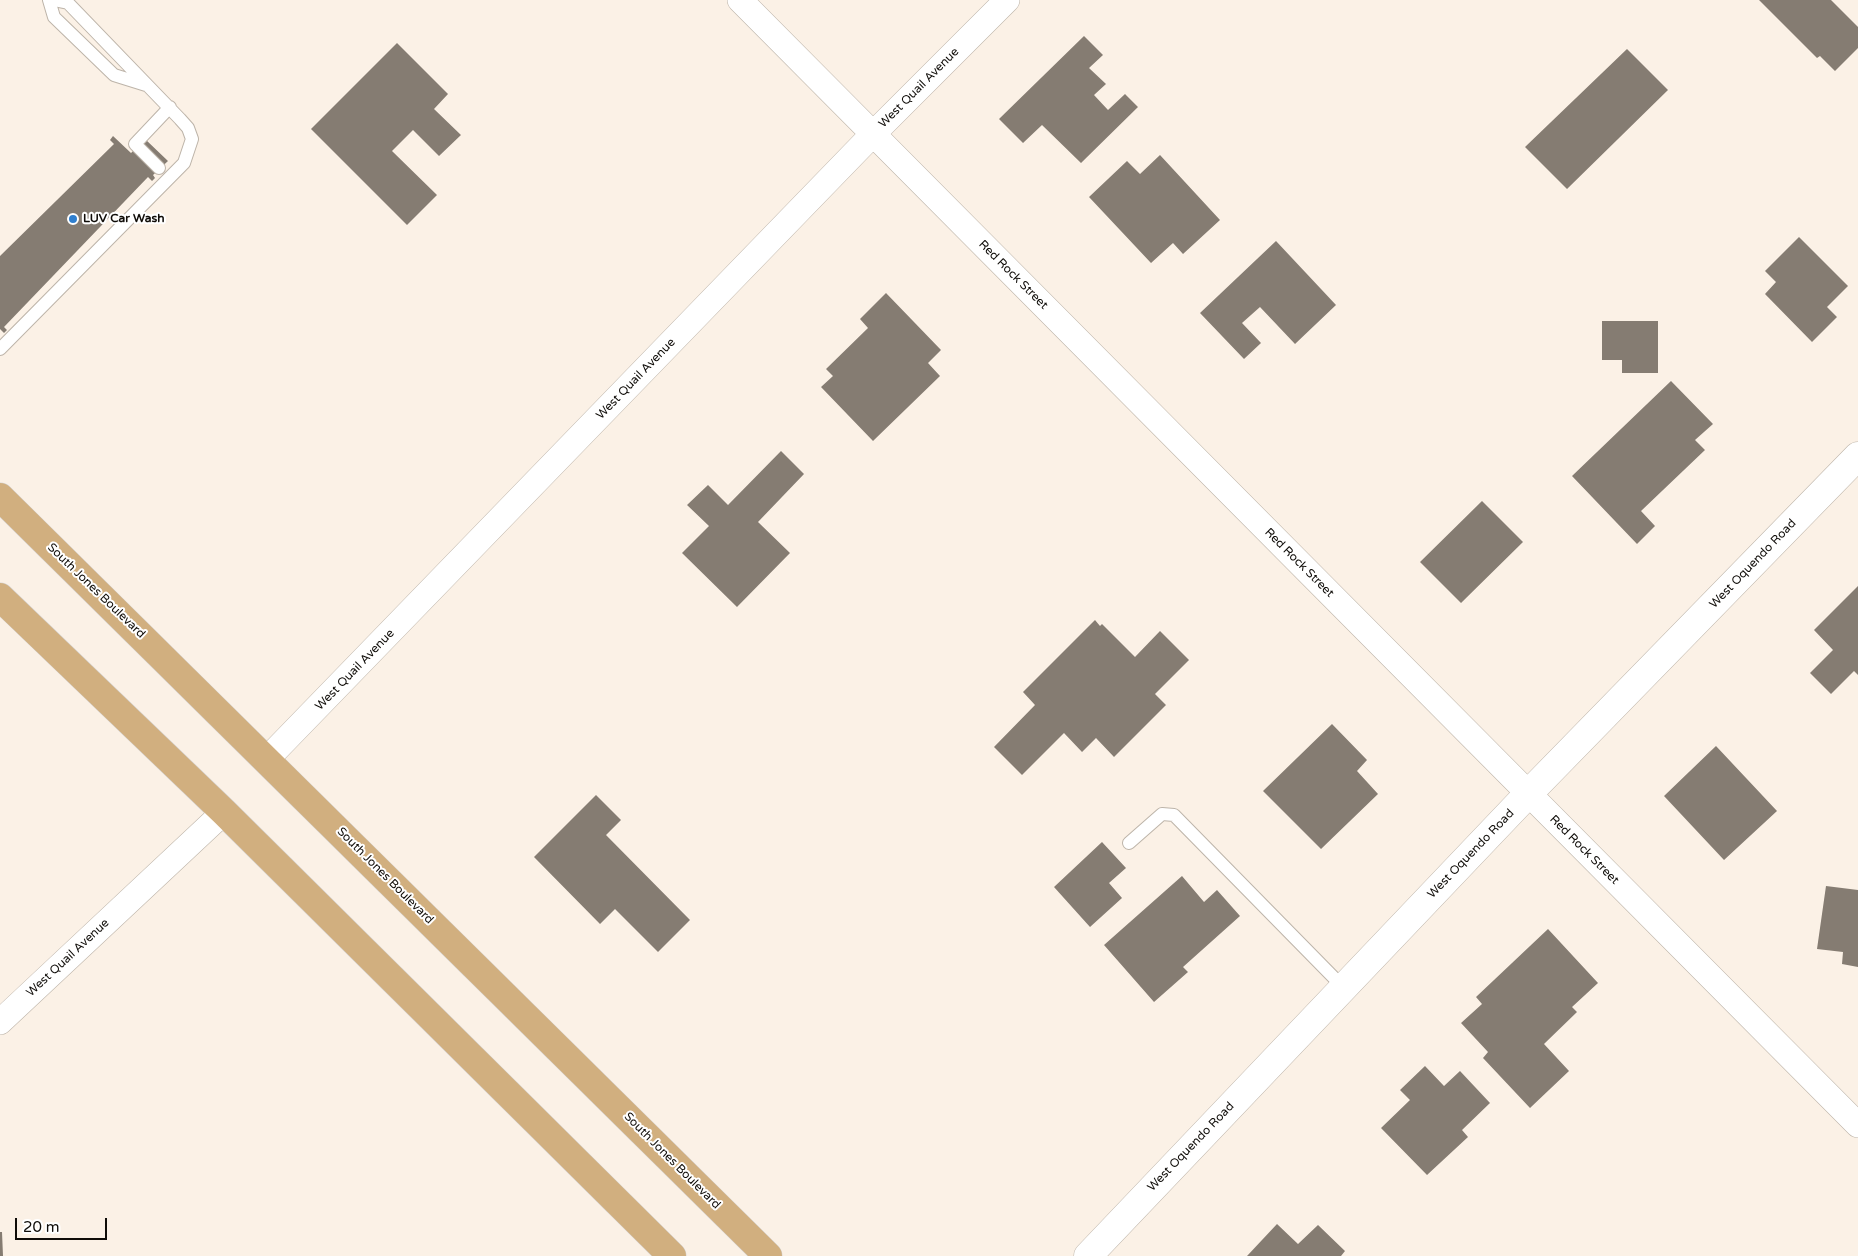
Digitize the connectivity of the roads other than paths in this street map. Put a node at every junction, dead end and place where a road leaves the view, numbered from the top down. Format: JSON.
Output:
{"nodes":[{"id":1,"x":49,"y":0,"type":"edge"},
{"id":2,"x":54,"y":0,"type":"edge"},
{"id":3,"x":740,"y":0,"type":"edge"},
{"id":4,"x":1007,"y":0,"type":"edge"},
{"id":5,"x":148,"y":86,"type":"junction"},
{"id":6,"x":170,"y":108,"type":"junction"},
{"id":7,"x":873,"y":134,"type":"junction"},
{"id":8,"x":159,"y":168,"type":"dead end"},
{"id":9,"x":0,"y":348,"type":"edge"},
{"id":10,"x":1858,"y":456,"type":"edge"},
{"id":11,"x":0,"y":497,"type":"edge"},
{"id":12,"x":0,"y":596,"type":"edge"},
{"id":13,"x":267,"y":759,"type":"junction"},
{"id":14,"x":1528,"y":794,"type":"junction"},
{"id":15,"x":224,"y":812,"type":"junction"},
{"id":16,"x":1129,"y":843,"type":"dead end"},
{"id":17,"x":1343,"y":987,"type":"junction"},
{"id":18,"x":0,"y":1022,"type":"edge"},
{"id":19,"x":1858,"y":1125,"type":"edge"},
{"id":20,"x":672,"y":1256,"type":"edge"},
{"id":21,"x":768,"y":1256,"type":"edge"},
{"id":22,"x":1088,"y":1256,"type":"edge"}],
"edges":[{"from":1,"to":5,"type":"lane"},
{"from":2,"to":5,"type":"lane"},
{"from":3,"to":7,"type":"street","name":"Red Rock Street"},
{"from":4,"to":7,"type":"street","name":"West Quail Avenue"},
{"from":5,"to":6,"type":"lane"},
{"from":6,"to":8,"type":"lane"},
{"from":6,"to":9,"type":"lane"},
{"from":7,"to":13,"type":"street","name":"West Quail Avenue"},
{"from":7,"to":14,"type":"street","name":"Red Rock Street"},
{"from":10,"to":14,"type":"street","name":"West Oquendo Road"},
{"from":11,"to":13,"type":"main road","name":"South Jones Boulevard"},
{"from":12,"to":15,"type":"main road"},
{"from":13,"to":21,"type":"main road","name":"South Jones Boulevard"},
{"from":14,"to":17,"type":"street","name":"West Oquendo Road"},
{"from":14,"to":19,"type":"street","name":"Red Rock Street"},
{"from":15,"to":18,"type":"street","name":"West Quail Avenue"},
{"from":15,"to":20,"type":"main road"},
{"from":16,"to":17,"type":"lane"},
{"from":17,"to":22,"type":"street","name":"West Oquendo Road"}]}
